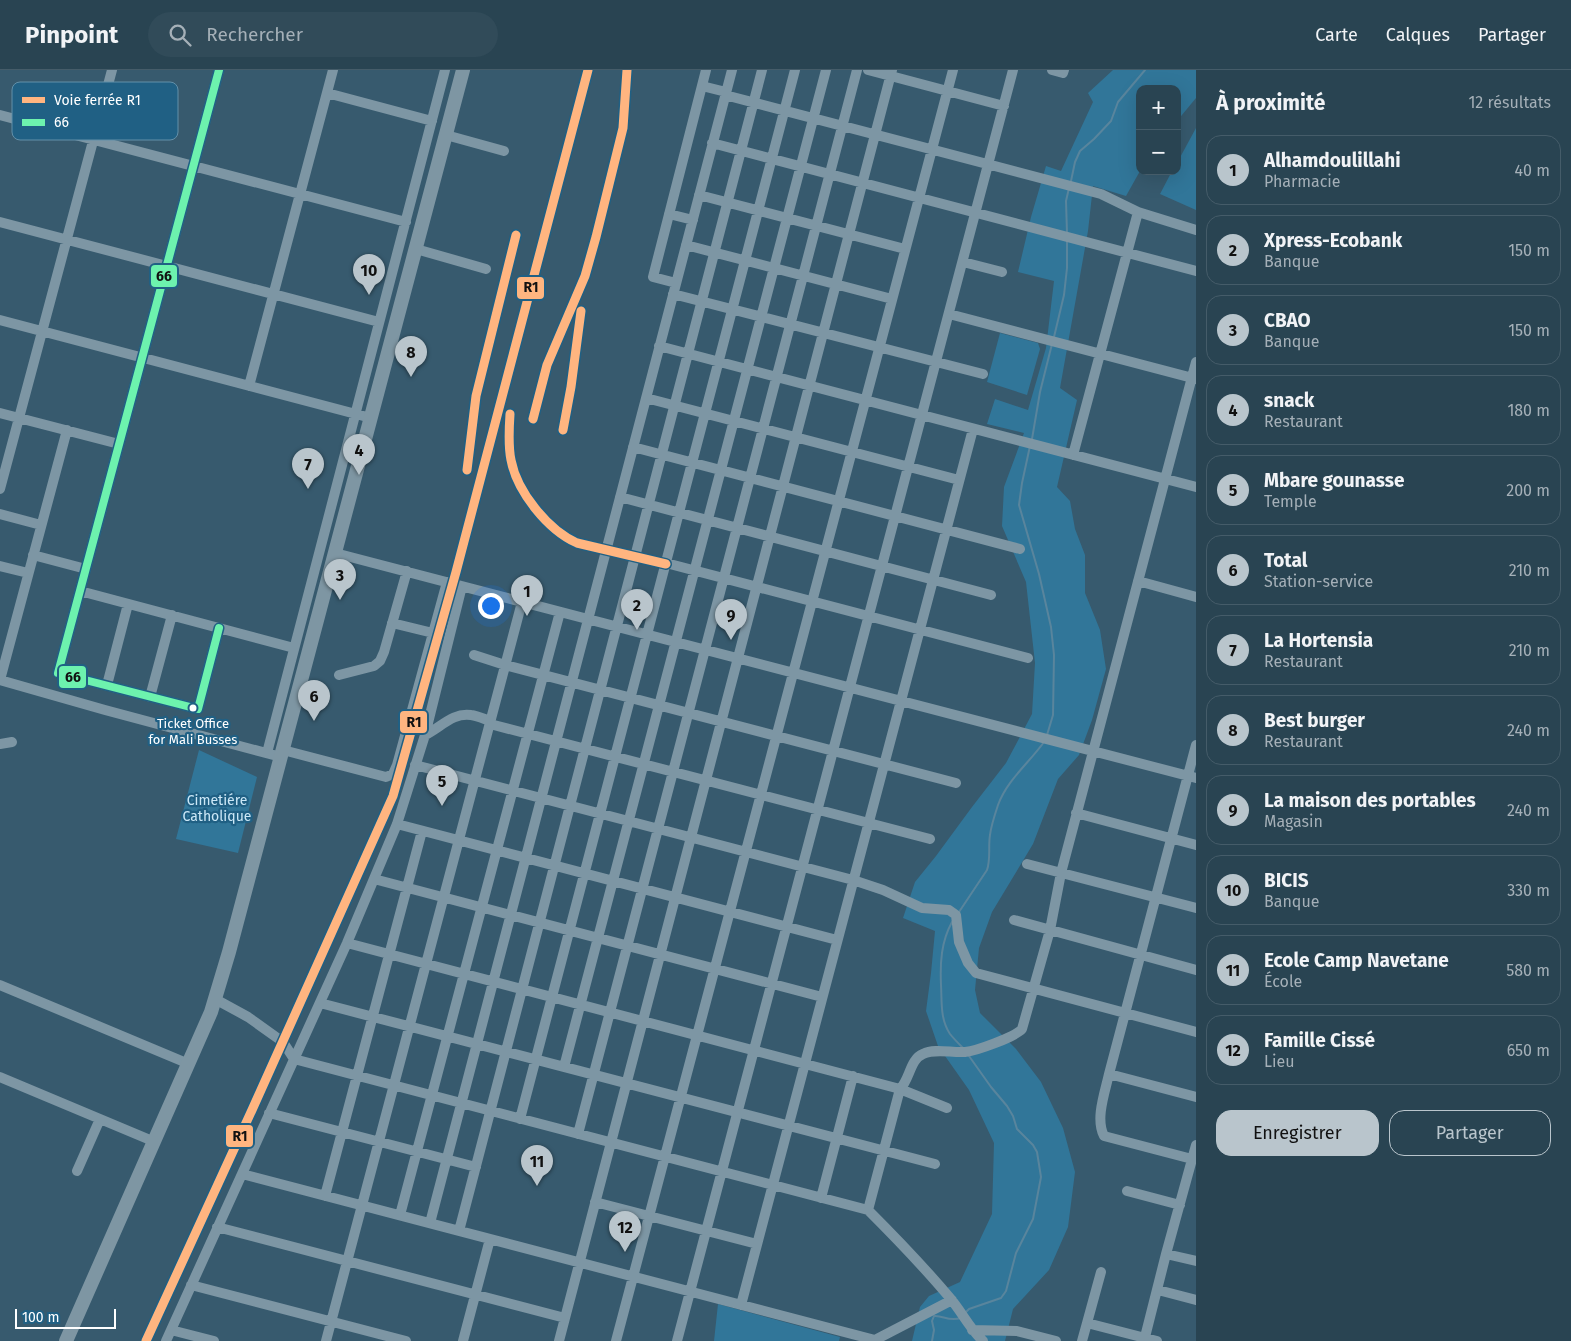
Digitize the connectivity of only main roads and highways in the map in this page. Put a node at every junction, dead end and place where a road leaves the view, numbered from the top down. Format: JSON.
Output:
{"nodes":[{"id":1,"x":463,"y":70,"type":"edge"},
{"id":2,"x":66,"y":1341,"type":"edge"}],
"edges":[{"from":1,"to":2,"type":"highway"}]}
